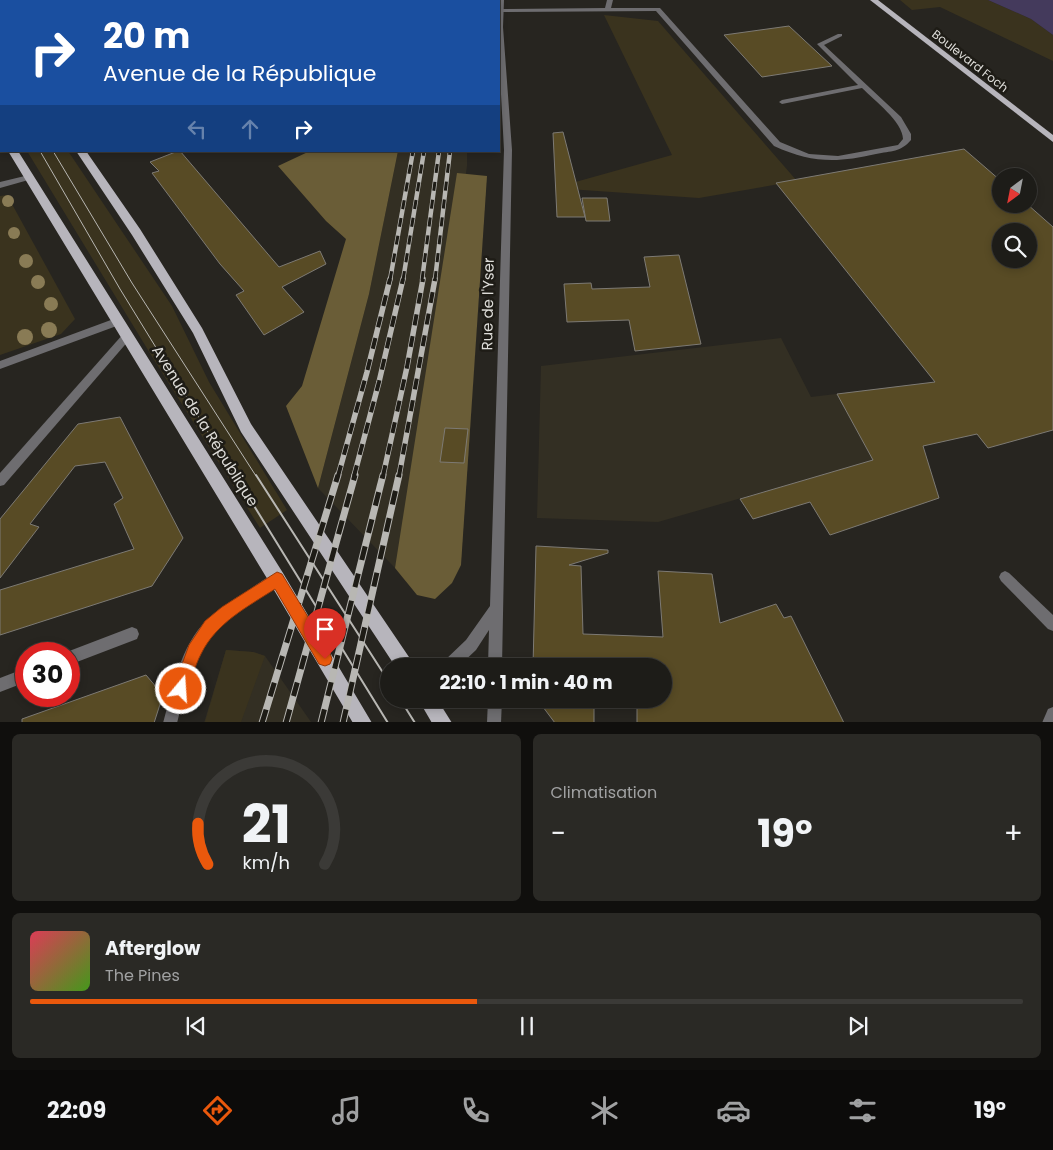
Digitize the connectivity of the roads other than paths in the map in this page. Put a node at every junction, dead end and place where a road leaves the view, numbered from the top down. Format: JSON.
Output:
{"nodes":[{"id":1,"x":501,"y":0,"type":"edge"},
{"id":2,"x":610,"y":0,"type":"edge"},
{"id":3,"x":652,"y":0,"type":"edge"},
{"id":4,"x":874,"y":0,"type":"edge"},
{"id":5,"x":658,"y":9,"type":"junction"},
{"id":6,"x":607,"y":10,"type":"junction"},
{"id":7,"x":500,"y":11,"type":"junction"},
{"id":8,"x":840,"y":34,"type":"dead end"},
{"id":9,"x":863,"y":86,"type":"junction"},
{"id":10,"x":782,"y":102,"type":"dead end"},
{"id":11,"x":1053,"y":139,"type":"edge"},
{"id":12,"x":14,"y":152,"type":"edge"},
{"id":13,"x":82,"y":152,"type":"edge"},
{"id":14,"x":29,"y":177,"type":"junction"},
{"id":15,"x":0,"y":185,"type":"edge"},
{"id":16,"x":119,"y":321,"type":"junction"},
{"id":17,"x":127,"y":336,"type":"junction"},
{"id":18,"x":0,"y":365,"type":"edge"},
{"id":19,"x":0,"y":481,"type":"edge"},
{"id":20,"x":1005,"y":577,"type":"dead end"},
{"id":21,"x":277,"y":579,"type":"junction"},
{"id":22,"x":496,"y":609,"type":"junction"},
{"id":23,"x":1053,"y":624,"type":"edge"},
{"id":24,"x":132,"y":634,"type":"dead end"},
{"id":25,"x":80,"y":654,"type":"edge"},
{"id":26,"x":400,"y":658,"type":"edge"},
{"id":27,"x":457,"y":658,"type":"edge"},
{"id":28,"x":495,"y":658,"type":"edge"},
{"id":29,"x":15,"y":679,"type":"edge"},
{"id":30,"x":0,"y":685,"type":"edge"},
{"id":31,"x":433,"y":708,"type":"edge"},
{"id":32,"x":495,"y":708,"type":"edge"},
{"id":33,"x":1053,"y":714,"type":"edge"},
{"id":34,"x":170,"y":722,"type":"edge"},
{"id":35,"x":363,"y":722,"type":"edge"},
{"id":36,"x":443,"y":722,"type":"edge"},
{"id":37,"x":494,"y":722,"type":"edge"},
{"id":38,"x":1049,"y":722,"type":"edge"}],
"edges":[{"from":1,"to":7,"type":"street","name":"Rue de l'Yser"},
{"from":2,"to":6,"type":"street"},
{"from":3,"to":5,"type":"street"},
{"from":4,"to":11,"type":"main road","name":"Boulevard Foch"},
{"from":5,"to":6,"type":"street"},
{"from":5,"to":9,"type":"street"},
{"from":6,"to":7,"type":"street"},
{"from":7,"to":22,"type":"street","name":"Rue de l'Yser"},
{"from":8,"to":9,"type":"street"},
{"from":9,"to":10,"type":"street"},
{"from":12,"to":14,"type":"main road","name":"Avenue de la République"},
{"from":13,"to":26,"type":"main road"},
{"from":14,"to":15,"type":"street"},
{"from":14,"to":16,"type":"main road","name":"Avenue de la République"},
{"from":16,"to":17,"type":"main road","name":"Avenue de la République"},
{"from":16,"to":18,"type":"street"},
{"from":17,"to":19,"type":"street"},
{"from":17,"to":21,"type":"main road","name":"Avenue de la République"},
{"from":20,"to":23,"type":"street"},
{"from":21,"to":34,"type":"street"},
{"from":21,"to":35,"type":"main road","name":"Avenue de la République"},
{"from":22,"to":27,"type":"street"},
{"from":22,"to":28,"type":"street","name":"Rue de l'Yser"},
{"from":24,"to":25,"type":"street"},
{"from":29,"to":30,"type":"street"},
{"from":31,"to":36,"type":"main road"},
{"from":32,"to":37,"type":"street"},
{"from":33,"to":38,"type":"street"}]}
